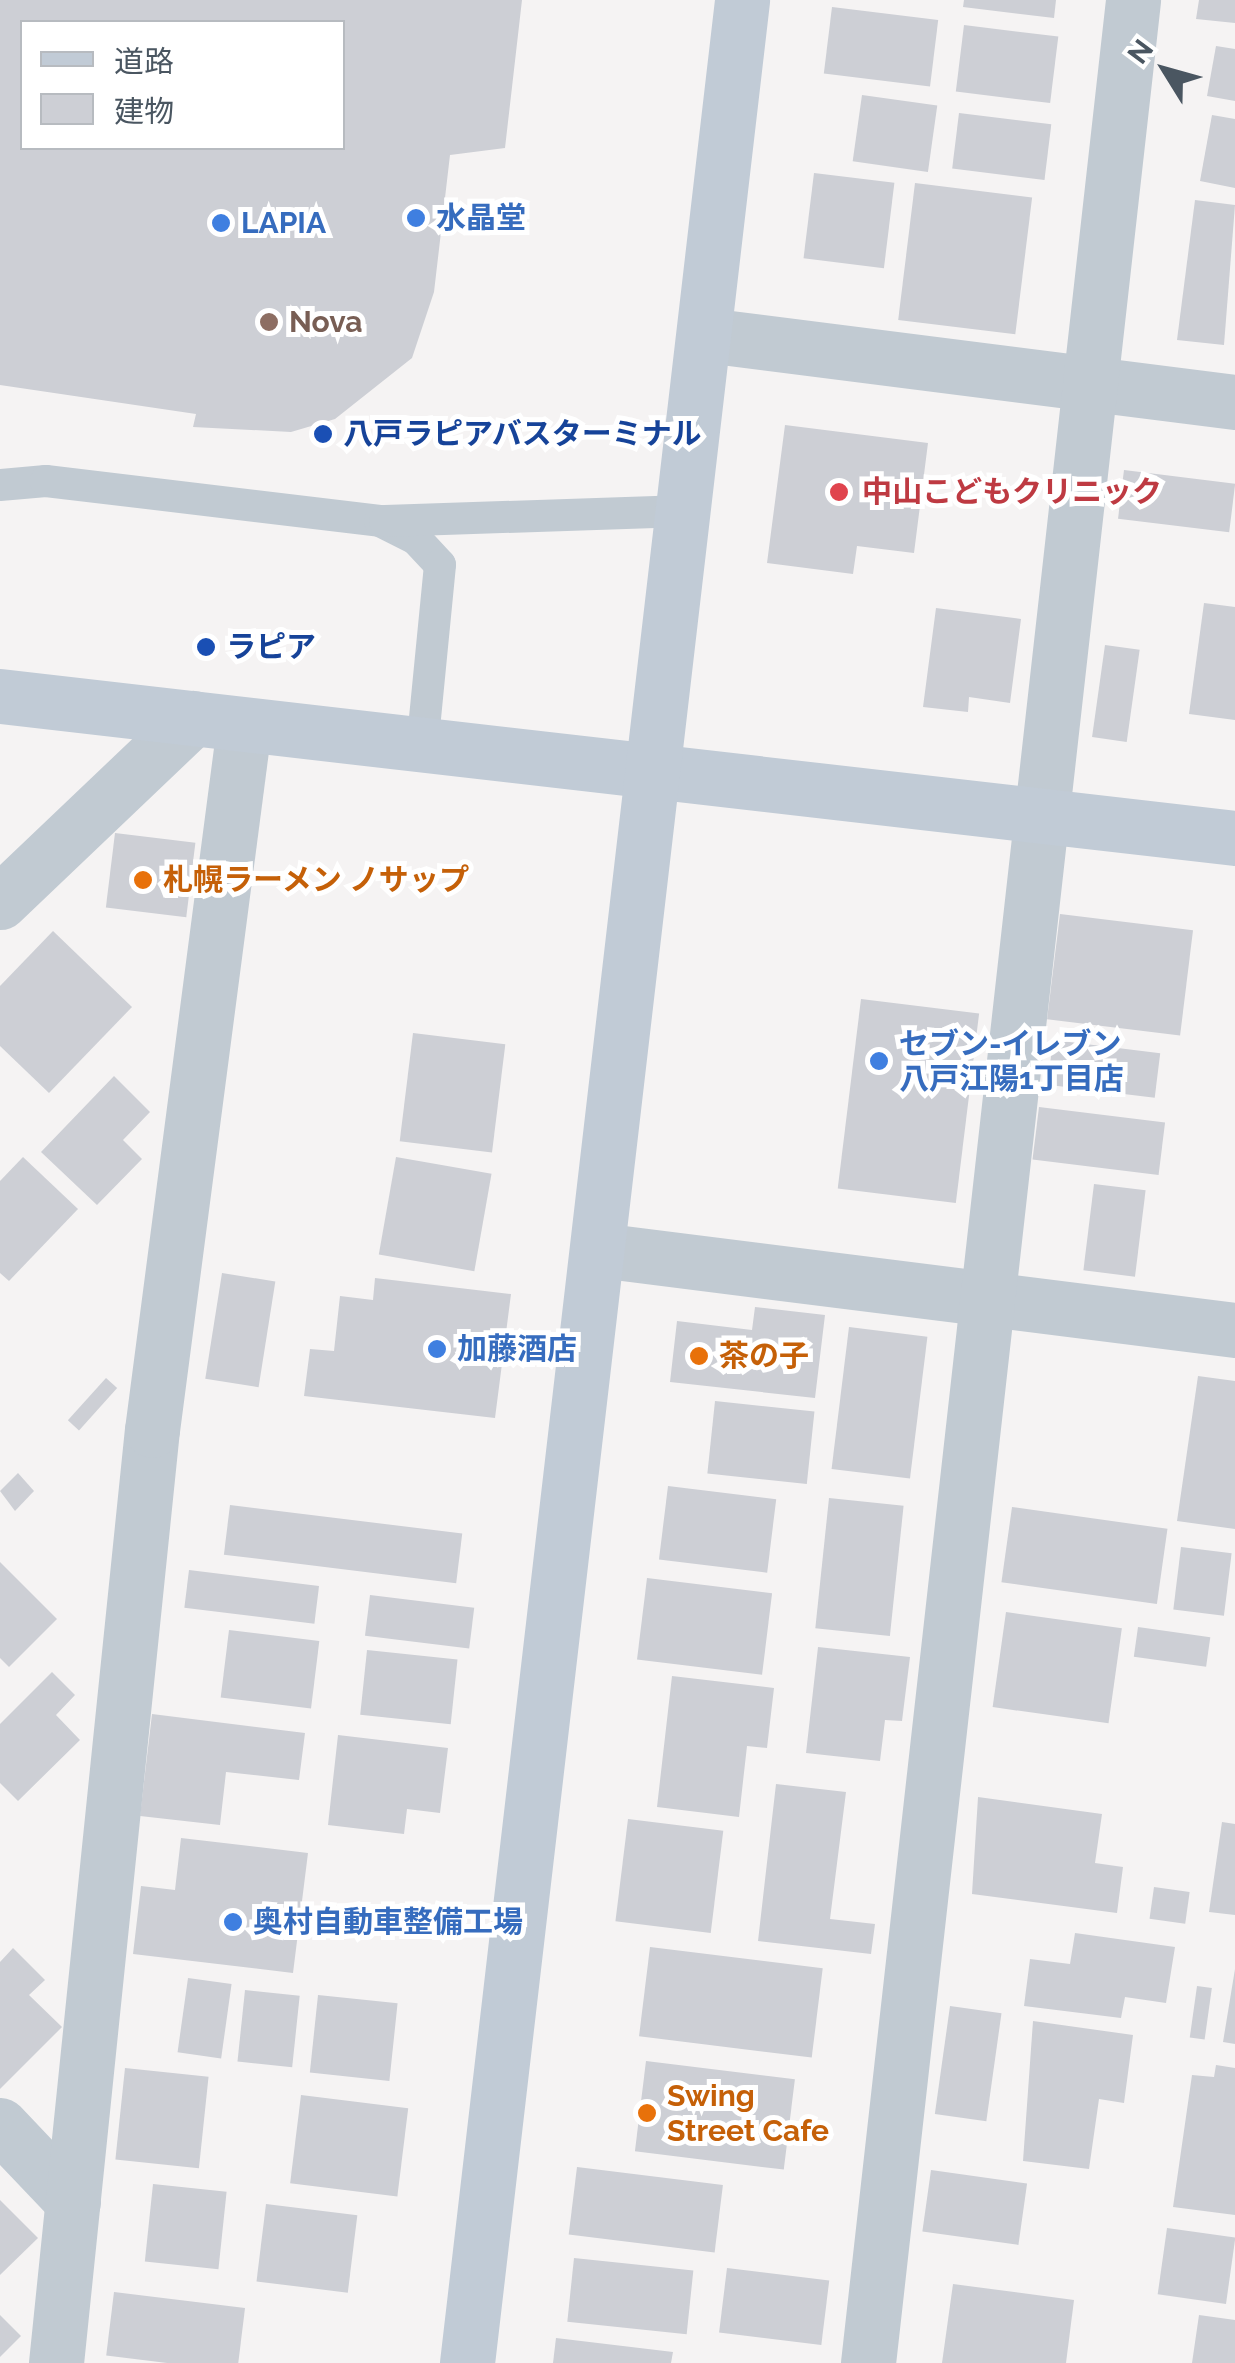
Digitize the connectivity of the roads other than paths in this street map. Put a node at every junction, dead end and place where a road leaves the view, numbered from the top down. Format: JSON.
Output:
{"nodes":[{"id":1,"x":742,"y":0,"type":"edge"},
{"id":2,"x":1133,"y":0,"type":"edge"},
{"id":3,"x":706,"y":335,"type":"junction"},
{"id":4,"x":1094,"y":386,"type":"junction"},
{"id":5,"x":1235,"y":402,"type":"edge"},
{"id":6,"x":0,"y":485,"type":"edge"},
{"id":7,"x":685,"y":511,"type":"junction"},
{"id":8,"x":380,"y":521,"type":"junction"},
{"id":9,"x":0,"y":696,"type":"edge"},
{"id":10,"x":218,"y":722,"type":"junction"},
{"id":11,"x":422,"y":747,"type":"junction"},
{"id":12,"x":653,"y":775,"type":"junction"},
{"id":13,"x":1045,"y":817,"type":"junction"},
{"id":14,"x":1235,"y":838,"type":"edge"},
{"id":15,"x":0,"y":902,"type":"edge"},
{"id":16,"x":599,"y":1250,"type":"junction"},
{"id":17,"x":987,"y":1300,"type":"junction"},
{"id":18,"x":1235,"y":1330,"type":"edge"},
{"id":19,"x":0,"y":2125,"type":"edge"},
{"id":20,"x":73,"y":2202,"type":"junction"},
{"id":21,"x":56,"y":2363,"type":"edge"},
{"id":22,"x":467,"y":2363,"type":"edge"},
{"id":23,"x":868,"y":2363,"type":"edge"}],
"edges":[{"from":1,"to":3,"type":"street"},
{"from":2,"to":4,"type":"street"},
{"from":3,"to":4,"type":"street"},
{"from":3,"to":7,"type":"street"},
{"from":4,"to":5,"type":"street"},
{"from":4,"to":13,"type":"street"},
{"from":6,"to":8,"type":"lane"},
{"from":7,"to":8,"type":"lane"},
{"from":7,"to":12,"type":"street"},
{"from":8,"to":11,"type":"lane"},
{"from":9,"to":10,"type":"street"},
{"from":10,"to":11,"type":"street"},
{"from":10,"to":15,"type":"street"},
{"from":10,"to":20,"type":"street"},
{"from":11,"to":12,"type":"street"},
{"from":12,"to":13,"type":"street"},
{"from":12,"to":16,"type":"street"},
{"from":13,"to":14,"type":"street"},
{"from":13,"to":17,"type":"street"},
{"from":16,"to":17,"type":"street"},
{"from":16,"to":22,"type":"street"},
{"from":17,"to":18,"type":"street"},
{"from":17,"to":23,"type":"street"},
{"from":19,"to":20,"type":"street"},
{"from":20,"to":21,"type":"street"}]}
